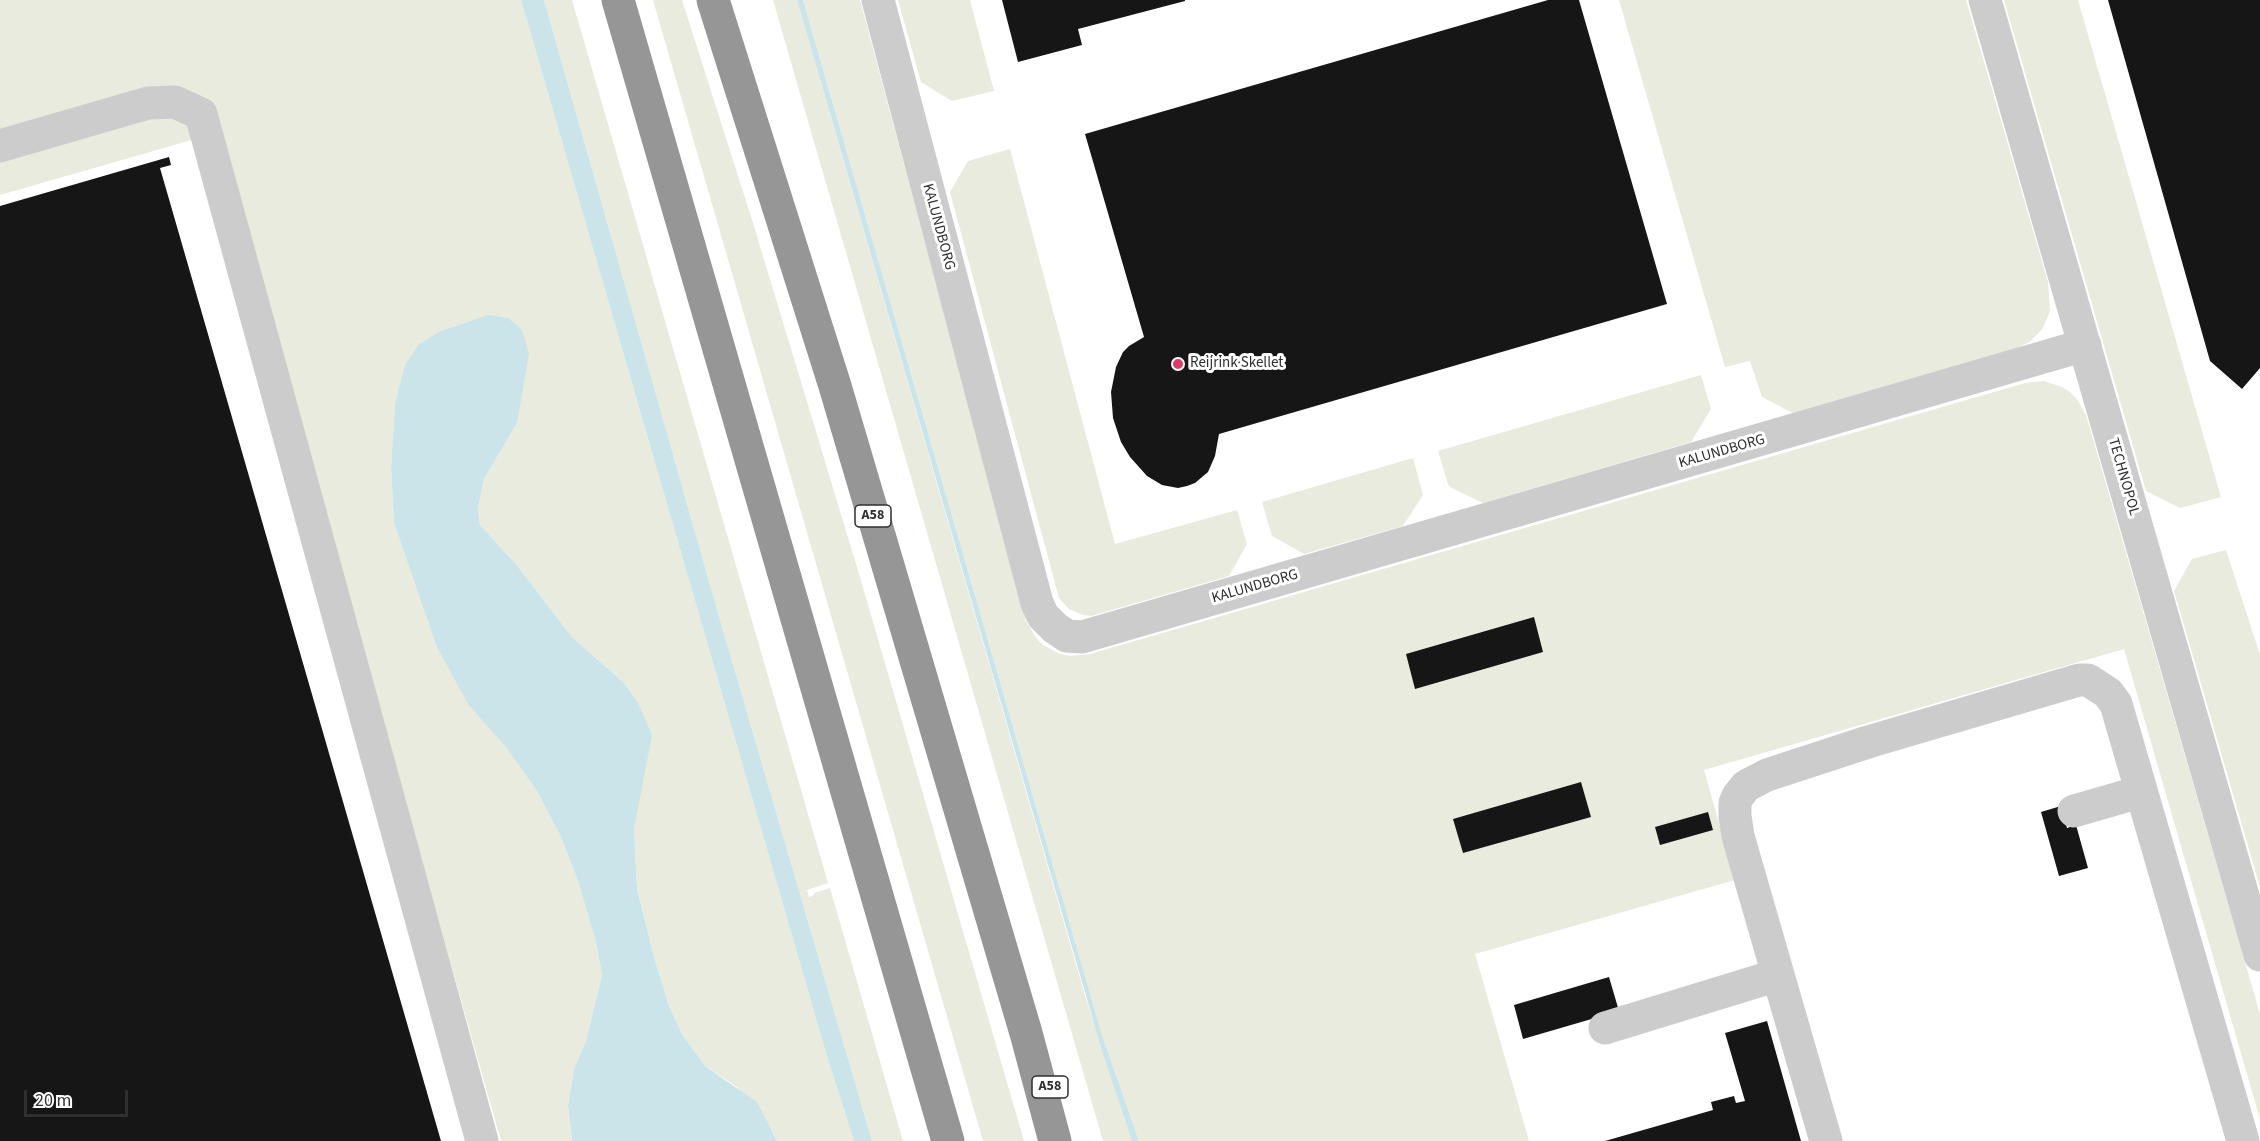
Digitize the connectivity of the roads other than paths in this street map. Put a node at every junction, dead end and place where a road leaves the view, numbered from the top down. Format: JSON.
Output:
{"nodes":[{"id":1,"x":618,"y":0,"type":"edge"},
{"id":2,"x":714,"y":0,"type":"edge"},
{"id":3,"x":878,"y":0,"type":"edge"},
{"id":4,"x":1985,"y":0,"type":"edge"},
{"id":5,"x":0,"y":146,"type":"edge"},
{"id":6,"x":2085,"y":345,"type":"junction"},
{"id":7,"x":2140,"y":792,"type":"junction"},
{"id":8,"x":2074,"y":811,"type":"dead end"},
{"id":9,"x":2260,"y":955,"type":"edge"},
{"id":10,"x":1778,"y":975,"type":"junction"},
{"id":11,"x":1605,"y":1028,"type":"dead end"},
{"id":12,"x":1026,"y":1033,"type":"junction"},
{"id":13,"x":482,"y":1141,"type":"edge"},
{"id":14,"x":948,"y":1141,"type":"edge"},
{"id":15,"x":1055,"y":1141,"type":"edge"},
{"id":16,"x":1073,"y":1141,"type":"edge"},
{"id":17,"x":1826,"y":1141,"type":"edge"},
{"id":18,"x":2243,"y":1141,"type":"edge"}],
"edges":[{"from":1,"to":14,"type":"highway"},
{"from":2,"to":12,"type":"highway","number":"A58"},
{"from":3,"to":6,"type":"street","name":"KALUNDBORG"},
{"from":4,"to":6,"type":"street","name":"TECHNOPOL"},
{"from":5,"to":13,"type":"street"},
{"from":6,"to":9,"type":"street","name":"TECHNOPOL"},
{"from":7,"to":8,"type":"street"},
{"from":7,"to":10,"type":"street"},
{"from":7,"to":18,"type":"street"},
{"from":10,"to":11,"type":"street"},
{"from":10,"to":17,"type":"street"},
{"from":12,"to":15,"type":"highway","number":"A58"},
{"from":12,"to":16,"type":"highway","number":"A58"}]}
